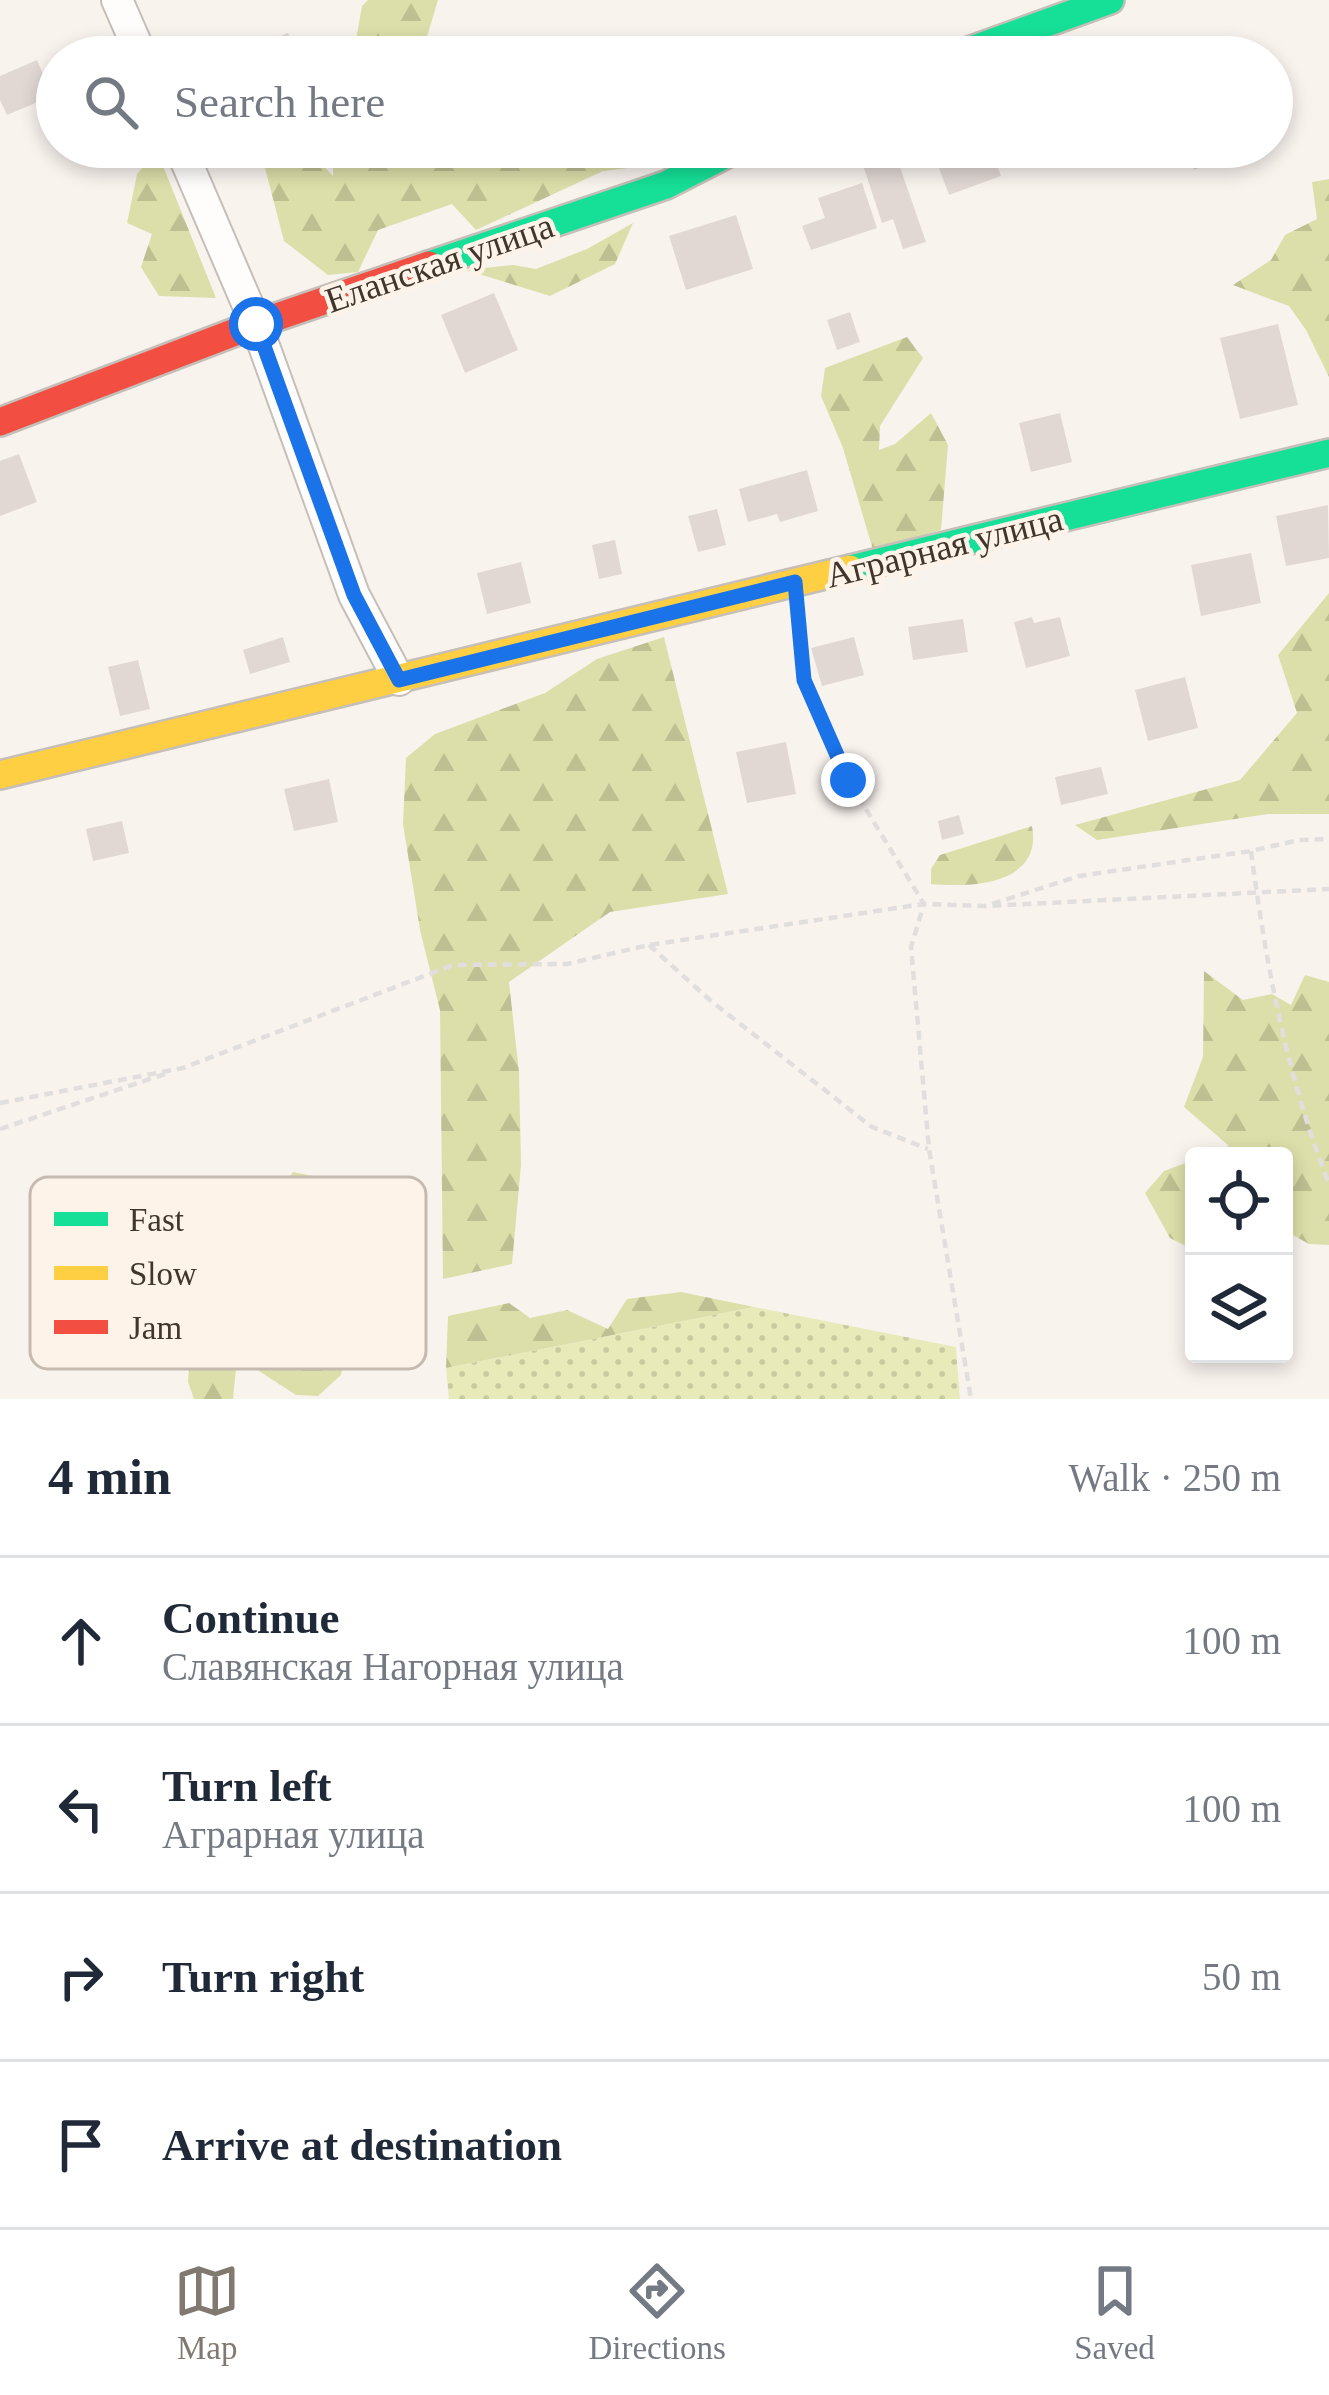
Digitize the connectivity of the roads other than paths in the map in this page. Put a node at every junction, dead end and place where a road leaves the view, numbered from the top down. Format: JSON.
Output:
{"nodes":[{"id":1,"x":117,"y":0,"type":"edge"},
{"id":2,"x":1111,"y":0,"type":"edge"},
{"id":3,"x":133,"y":36,"type":"edge"},
{"id":4,"x":1011,"y":36,"type":"edge"},
{"id":5,"x":189,"y":168,"type":"edge"},
{"id":6,"x":698,"y":168,"type":"edge"},
{"id":7,"x":256,"y":324,"type":"junction"},
{"id":8,"x":0,"y":422,"type":"edge"},
{"id":9,"x":1329,"y":453,"type":"edge"},
{"id":10,"x":399,"y":680,"type":"junction"},
{"id":11,"x":0,"y":775,"type":"edge"}],
"edges":[{"from":1,"to":3,"type":"street"},
{"from":2,"to":4,"type":"street"},
{"from":5,"to":7,"type":"street"},
{"from":6,"to":7,"type":"street","name":"Еланская улица"},
{"from":7,"to":8,"type":"street","name":"Еланская улица"},
{"from":7,"to":10,"type":"street"},
{"from":9,"to":10,"type":"street","name":"Аграрная улица"},
{"from":10,"to":11,"type":"street","name":"Аграрная улица"}]}
